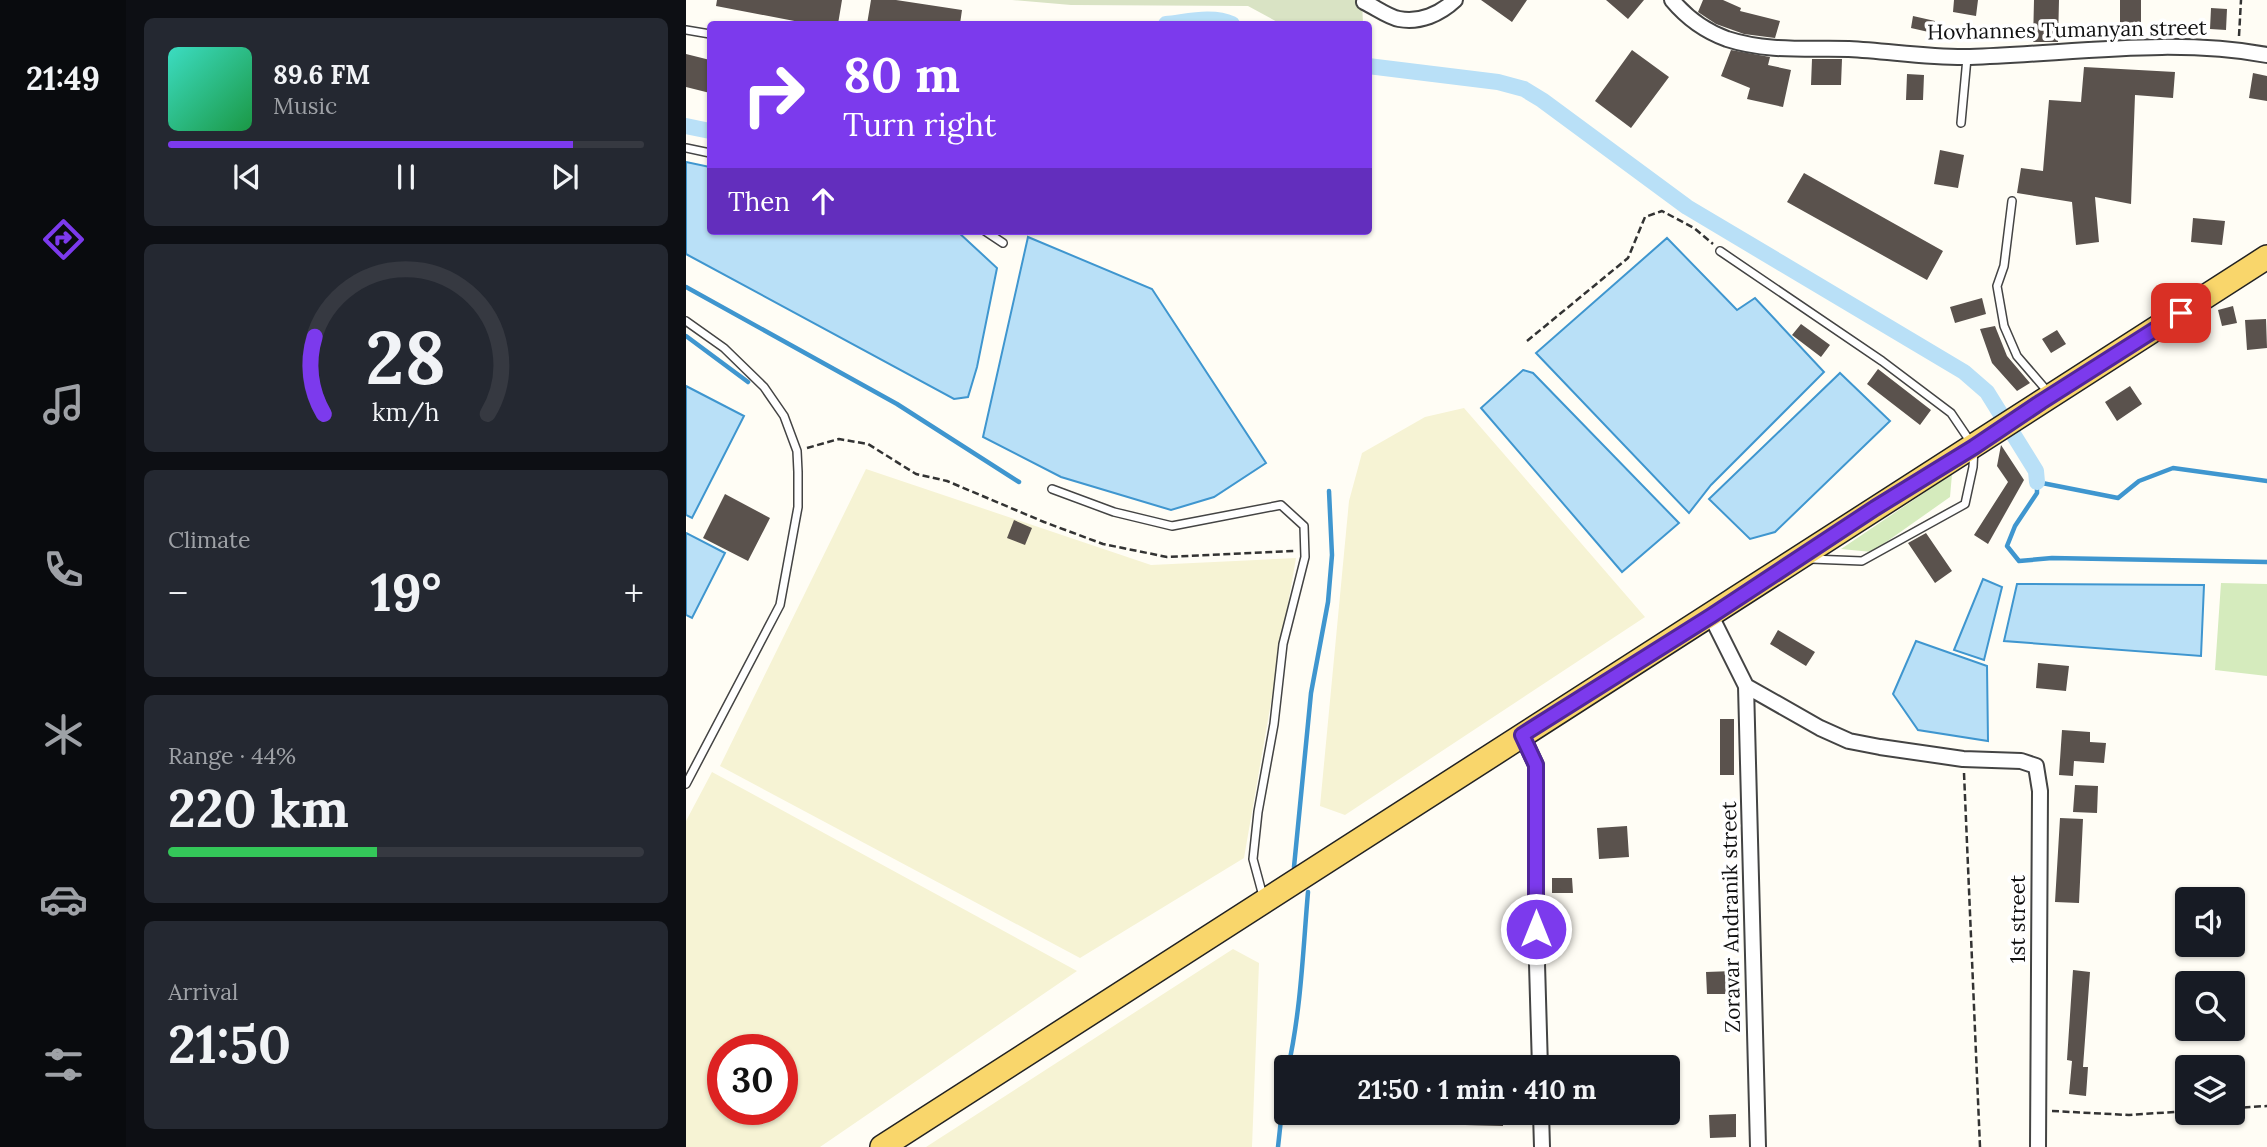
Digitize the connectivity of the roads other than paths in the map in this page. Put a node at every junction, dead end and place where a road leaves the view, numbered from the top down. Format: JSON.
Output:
{"nodes":[{"id":1,"x":1455,"y":0,"type":"edge"},
{"id":2,"x":1672,"y":0,"type":"edge"},
{"id":3,"x":1361,"y":1,"type":"edge"},
{"id":4,"x":686,"y":30,"type":"edge"},
{"id":5,"x":707,"y":34,"type":"edge"},
{"id":6,"x":2267,"y":55,"type":"edge"},
{"id":7,"x":1967,"y":57,"type":"junction"},
{"id":8,"x":1961,"y":122,"type":"dead end"},
{"id":9,"x":686,"y":148,"type":"edge"},
{"id":10,"x":707,"y":152,"type":"edge"},
{"id":11,"x":2012,"y":201,"type":"dead end"},
{"id":12,"x":991,"y":235,"type":"edge"},
{"id":13,"x":1003,"y":243,"type":"dead end"},
{"id":14,"x":1720,"y":251,"type":"road end"},
{"id":15,"x":2267,"y":257,"type":"edge"},
{"id":16,"x":686,"y":321,"type":"edge"},
{"id":17,"x":2046,"y":398,"type":"junction"},
{"id":18,"x":1981,"y":442,"type":"junction"},
{"id":19,"x":1052,"y":489,"type":"dead end"},
{"id":20,"x":1796,"y":559,"type":"junction"},
{"id":21,"x":1711,"y":616,"type":"junction"},
{"id":22,"x":1746,"y":686,"type":"junction"},
{"id":23,"x":1522,"y":735,"type":"junction"},
{"id":24,"x":686,"y":784,"type":"edge"},
{"id":25,"x":1264,"y":900,"type":"junction"},
{"id":26,"x":1540,"y":1055,"type":"edge"},
{"id":27,"x":1541,"y":1125,"type":"edge"},
{"id":28,"x":882,"y":1147,"type":"edge"},
{"id":29,"x":1542,"y":1147,"type":"edge"},
{"id":30,"x":1758,"y":1147,"type":"edge"},
{"id":31,"x":2038,"y":1147,"type":"edge"}],
"edges":[{"from":1,"to":3,"type":"street"},
{"from":2,"to":7,"type":"street","name":"Hovhannes Tumanyan street"},
{"from":4,"to":5,"type":"lane"},
{"from":6,"to":7,"type":"street","name":"Hovhannes Tumanyan street"},
{"from":7,"to":8,"type":"lane"},
{"from":9,"to":10,"type":"lane"},
{"from":11,"to":17,"type":"lane"},
{"from":12,"to":13,"type":"lane"},
{"from":14,"to":18,"type":"lane"},
{"from":15,"to":17,"type":"main road"},
{"from":16,"to":24,"type":"lane"},
{"from":17,"to":18,"type":"main road"},
{"from":18,"to":20,"type":"main road"},
{"from":18,"to":20,"type":"lane"},
{"from":19,"to":25,"type":"lane"},
{"from":20,"to":21,"type":"main road"},
{"from":21,"to":22,"type":"street"},
{"from":21,"to":23,"type":"main road"},
{"from":22,"to":30,"type":"street","name":"Zoravar Andranik street"},
{"from":22,"to":31,"type":"street","name":"1st street"},
{"from":23,"to":25,"type":"main road"},
{"from":23,"to":26,"type":"street"},
{"from":25,"to":28,"type":"main road"},
{"from":27,"to":29,"type":"street"}]}
